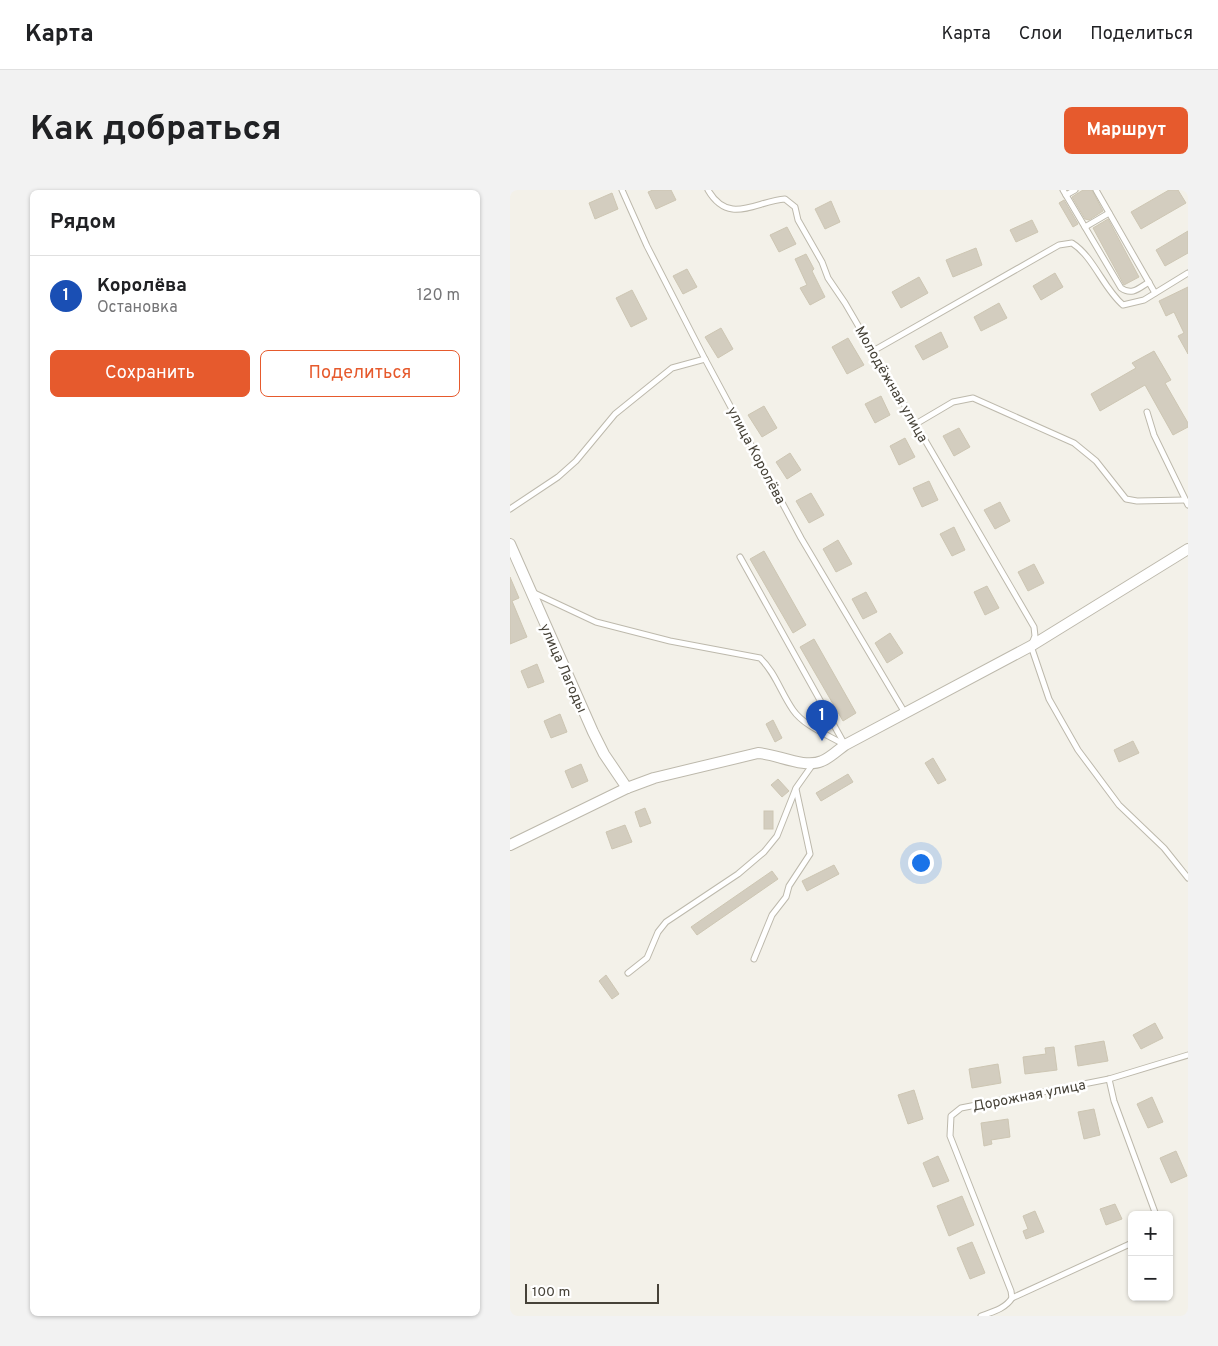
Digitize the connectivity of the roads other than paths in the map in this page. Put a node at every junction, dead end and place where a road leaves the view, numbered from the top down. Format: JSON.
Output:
{"nodes":[{"id":1,"x":622,"y":190,"type":"edge"},
{"id":2,"x":708,"y":190,"type":"edge"},
{"id":3,"x":1076,"y":190,"type":"edge"},
{"id":4,"x":1096,"y":190,"type":"edge"},
{"id":5,"x":1065,"y":193,"type":"edge"},
{"id":6,"x":1109,"y":213,"type":"junction"},
{"id":7,"x":1085,"y":227,"type":"junction"},
{"id":8,"x":1188,"y":273,"type":"edge"},
{"id":9,"x":1149,"y":282,"type":"junction"},
{"id":10,"x":1155,"y":293,"type":"junction"},
{"id":11,"x":872,"y":350,"type":"junction"},
{"id":12,"x":705,"y":359,"type":"junction"},
{"id":13,"x":1147,"y":412,"type":"dead end"},
{"id":14,"x":914,"y":425,"type":"junction"},
{"id":15,"x":1186,"y":503,"type":"edge"},
{"id":16,"x":510,"y":509,"type":"edge"},
{"id":17,"x":510,"y":544,"type":"edge"},
{"id":18,"x":1188,"y":549,"type":"edge"},
{"id":19,"x":740,"y":557,"type":"dead end"},
{"id":20,"x":530,"y":591,"type":"junction"},
{"id":21,"x":1031,"y":646,"type":"junction"},
{"id":22,"x":905,"y":713,"type":"junction"},
{"id":23,"x":845,"y":745,"type":"junction"},
{"id":24,"x":813,"y":764,"type":"junction"},
{"id":25,"x":627,"y":788,"type":"junction"},
{"id":26,"x":796,"y":788,"type":"junction"},
{"id":27,"x":510,"y":845,"type":"edge"},
{"id":28,"x":1188,"y":878,"type":"edge"},
{"id":29,"x":754,"y":959,"type":"dead end"},
{"id":30,"x":628,"y":972,"type":"dead end"},
{"id":31,"x":1188,"y":1055,"type":"edge"},
{"id":32,"x":1109,"y":1079,"type":"junction"},
{"id":33,"x":1155,"y":1211,"type":"edge"},
{"id":34,"x":1128,"y":1246,"type":"edge"},
{"id":35,"x":1012,"y":1298,"type":"junction"},
{"id":36,"x":981,"y":1316,"type":"edge"}],
"edges":[{"from":1,"to":12,"type":"lane","name":"улица Королёва"},
{"from":2,"to":11,"type":"lane","name":"Молодёжная улица"},
{"from":3,"to":5,"type":"lane"},
{"from":4,"to":6,"type":"lane"},
{"from":5,"to":7,"type":"lane"},
{"from":6,"to":7,"type":"lane"},
{"from":6,"to":9,"type":"lane"},
{"from":7,"to":9,"type":"lane"},
{"from":8,"to":10,"type":"lane"},
{"from":9,"to":10,"type":"lane"},
{"from":10,"to":11,"type":"lane"},
{"from":11,"to":14,"type":"lane","name":"Молодёжная улица"},
{"from":12,"to":16,"type":"lane"},
{"from":12,"to":22,"type":"lane","name":"улица Королёва"},
{"from":13,"to":15,"type":"lane"},
{"from":14,"to":15,"type":"lane"},
{"from":14,"to":21,"type":"lane","name":"Молодёжная улица"},
{"from":17,"to":20,"type":"street","name":"улица Лагоды"},
{"from":18,"to":21,"type":"street"},
{"from":19,"to":23,"type":"lane"},
{"from":20,"to":23,"type":"lane"},
{"from":20,"to":25,"type":"street","name":"улица Лагоды"},
{"from":21,"to":22,"type":"street"},
{"from":21,"to":28,"type":"lane"},
{"from":22,"to":23,"type":"street"},
{"from":23,"to":24,"type":"street"},
{"from":24,"to":25,"type":"street"},
{"from":24,"to":26,"type":"lane"},
{"from":25,"to":27,"type":"street"},
{"from":26,"to":29,"type":"lane"},
{"from":26,"to":30,"type":"lane"},
{"from":31,"to":32,"type":"lane","name":"Дорожная улица"},
{"from":32,"to":33,"type":"lane"},
{"from":32,"to":35,"type":"lane","name":"Дорожная улица"},
{"from":34,"to":35,"type":"lane"},
{"from":35,"to":36,"type":"lane"}]}
